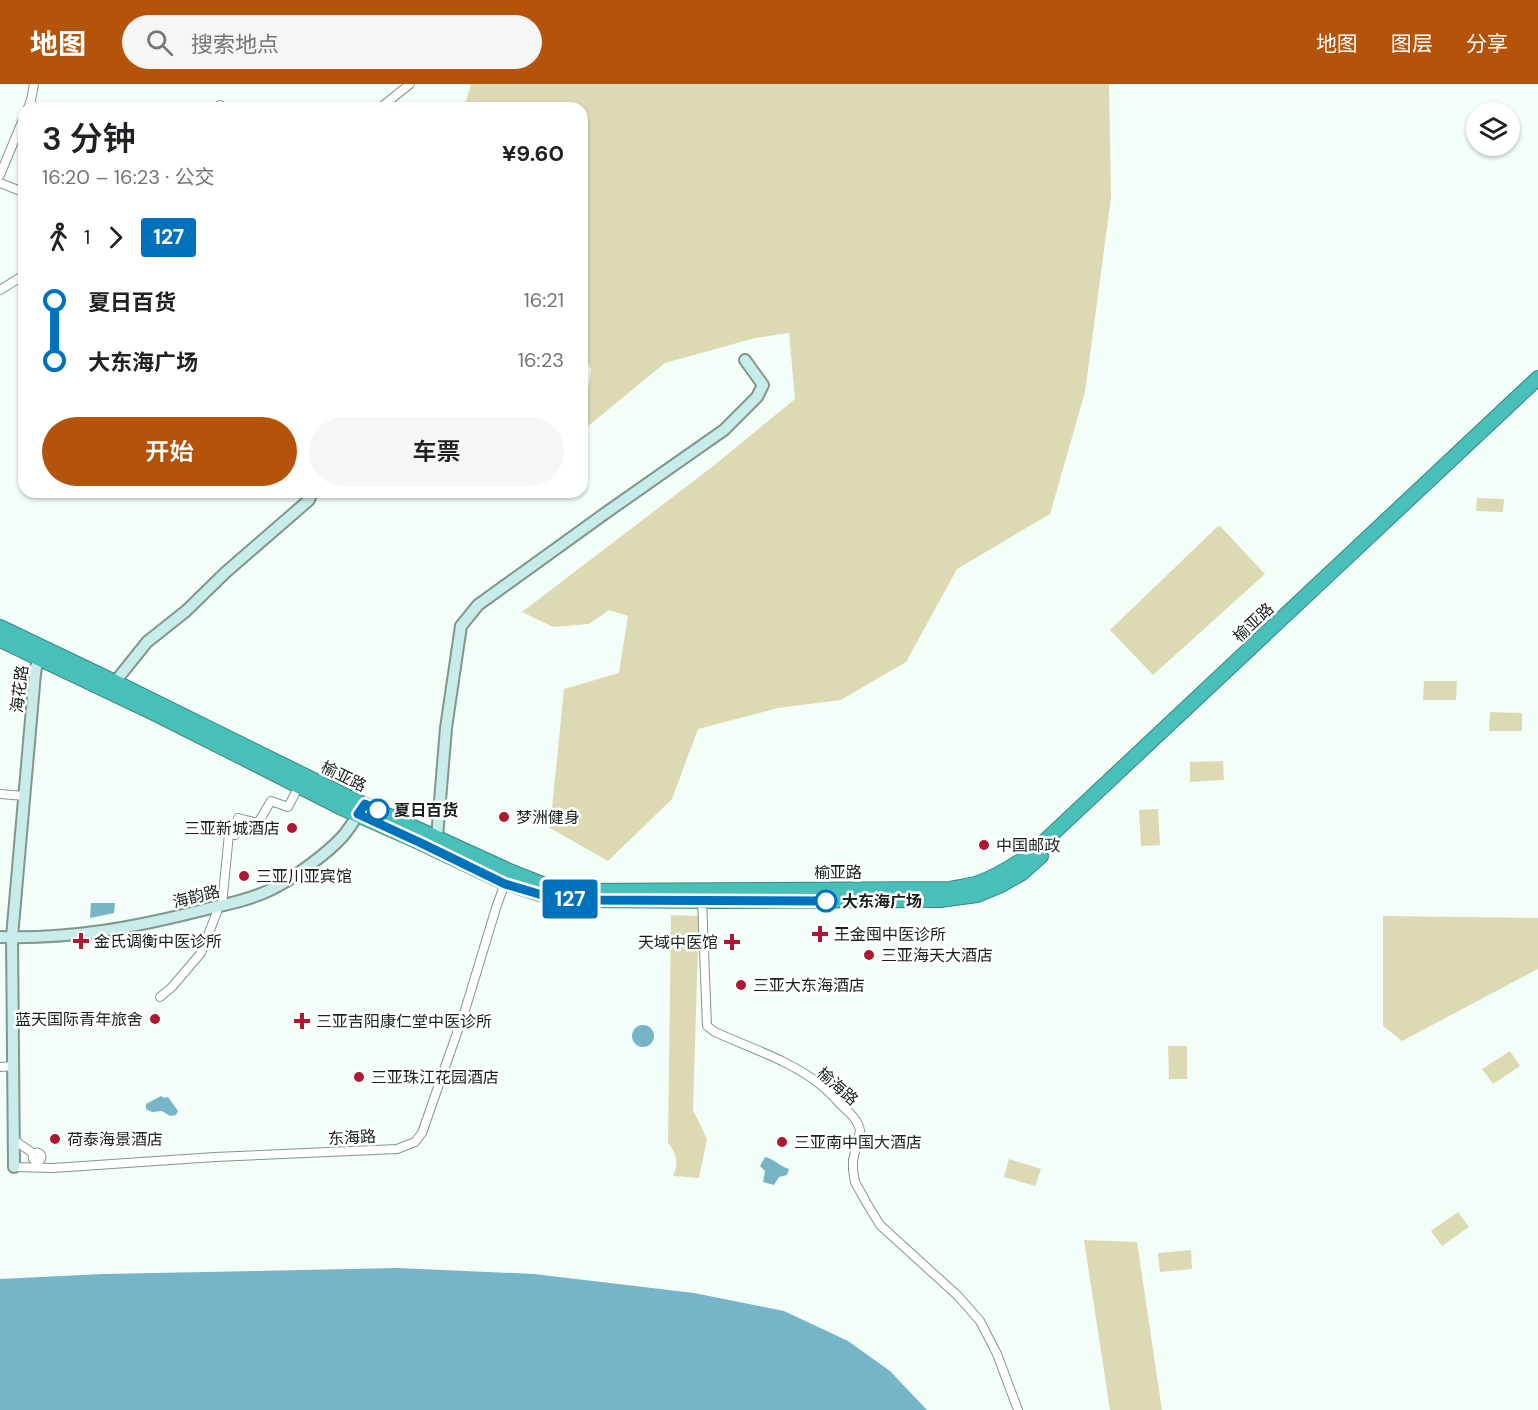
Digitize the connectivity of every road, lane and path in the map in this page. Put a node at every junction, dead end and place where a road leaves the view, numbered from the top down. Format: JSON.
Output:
{"nodes":[{"id":1,"x":34,"y":84,"type":"edge"},
{"id":2,"x":410,"y":84,"type":"edge"},
{"id":3,"x":30,"y":102,"type":"edge"},
{"id":4,"x":388,"y":102,"type":"edge"},
{"id":5,"x":18,"y":132,"type":"edge"},
{"id":6,"x":0,"y":175,"type":"edge"},
{"id":7,"x":0,"y":183,"type":"edge"},
{"id":8,"x":18,"y":190,"type":"edge"},
{"id":9,"x":18,"y":279,"type":"edge"},
{"id":10,"x":0,"y":290,"type":"edge"},
{"id":11,"x":745,"y":360,"type":"dead end"},
{"id":12,"x":1538,"y":378,"type":"edge"},
{"id":13,"x":1538,"y":389,"type":"edge"},
{"id":14,"x":310,"y":498,"type":"edge"},
{"id":15,"x":0,"y":627,"type":"edge"},
{"id":16,"x":0,"y":640,"type":"edge"},
{"id":17,"x":42,"y":654,"type":"junction"},
{"id":18,"x":115,"y":682,"type":"junction"},
{"id":19,"x":298,"y":786,"type":"junction"},
{"id":20,"x":0,"y":794,"type":"edge"},
{"id":21,"x":24,"y":796,"type":"junction"},
{"id":22,"x":362,"y":809,"type":"junction"},
{"id":23,"x":437,"y":837,"type":"junction"},
{"id":24,"x":505,"y":884,"type":"junction"},
{"id":25,"x":702,"y":895,"type":"junction"},
{"id":26,"x":220,"y":906,"type":"junction"},
{"id":27,"x":0,"y":937,"type":"edge"},
{"id":28,"x":12,"y":937,"type":"junction"},
{"id":29,"x":160,"y":997,"type":"dead end"},
{"id":30,"x":13,"y":1066,"type":"junction"},
{"id":31,"x":0,"y":1067,"type":"edge"},
{"id":32,"x":14,"y":1140,"type":"junction"},
{"id":33,"x":14,"y":1167,"type":"joint"},
{"id":34,"x":53,"y":1168,"type":"junction"},
{"id":35,"x":1018,"y":1410,"type":"edge"}],
"edges":[{"from":1,"to":3,"type":"street"},
{"from":2,"to":4,"type":"street"},
{"from":5,"to":6,"type":"street"},
{"from":7,"to":8,"type":"street"},
{"from":9,"to":10,"type":"street"},
{"from":11,"to":23,"type":"street"},
{"from":12,"to":25,"type":"highway","name":"榆亚路"},
{"from":13,"to":25,"type":"highway","name":"榆亚路"},
{"from":14,"to":18,"type":"street"},
{"from":15,"to":17,"type":"highway","name":"榆亚路"},
{"from":16,"to":17,"type":"highway","name":"榆亚路"},
{"from":17,"to":18,"type":"highway","name":"榆亚路"},
{"from":17,"to":19,"type":"highway","name":"榆亚路"},
{"from":17,"to":21,"type":"street","name":"海花路"},
{"from":18,"to":22,"type":"highway","name":"榆亚路"},
{"from":19,"to":22,"type":"highway","name":"榆亚路"},
{"from":19,"to":26,"type":"street"},
{"from":20,"to":21,"type":"street"},
{"from":21,"to":28,"type":"street","name":"海花路"},
{"from":22,"to":23,"type":"highway","name":"榆亚路"},
{"from":22,"to":24,"type":"highway","name":"榆亚路"},
{"from":22,"to":26,"type":"street","name":"海韵路"},
{"from":23,"to":25,"type":"highway","name":"榆亚路"},
{"from":24,"to":25,"type":"highway","name":"榆亚路"},
{"from":24,"to":34,"type":"street","name":"东海路"},
{"from":25,"to":35,"type":"street","name":"榆海路"},
{"from":26,"to":28,"type":"street","name":"海韵路"},
{"from":26,"to":29,"type":"street"},
{"from":27,"to":28,"type":"street","name":"海韵路"},
{"from":28,"to":30,"type":"street","name":"海花路"},
{"from":30,"to":31,"type":"street"},
{"from":30,"to":32,"type":"street","name":"海花路"},
{"from":32,"to":33,"type":"street","name":"海花路"},
{"from":32,"to":34,"type":"street"},
{"from":33,"to":34,"type":"street","name":"东海路"}]}
